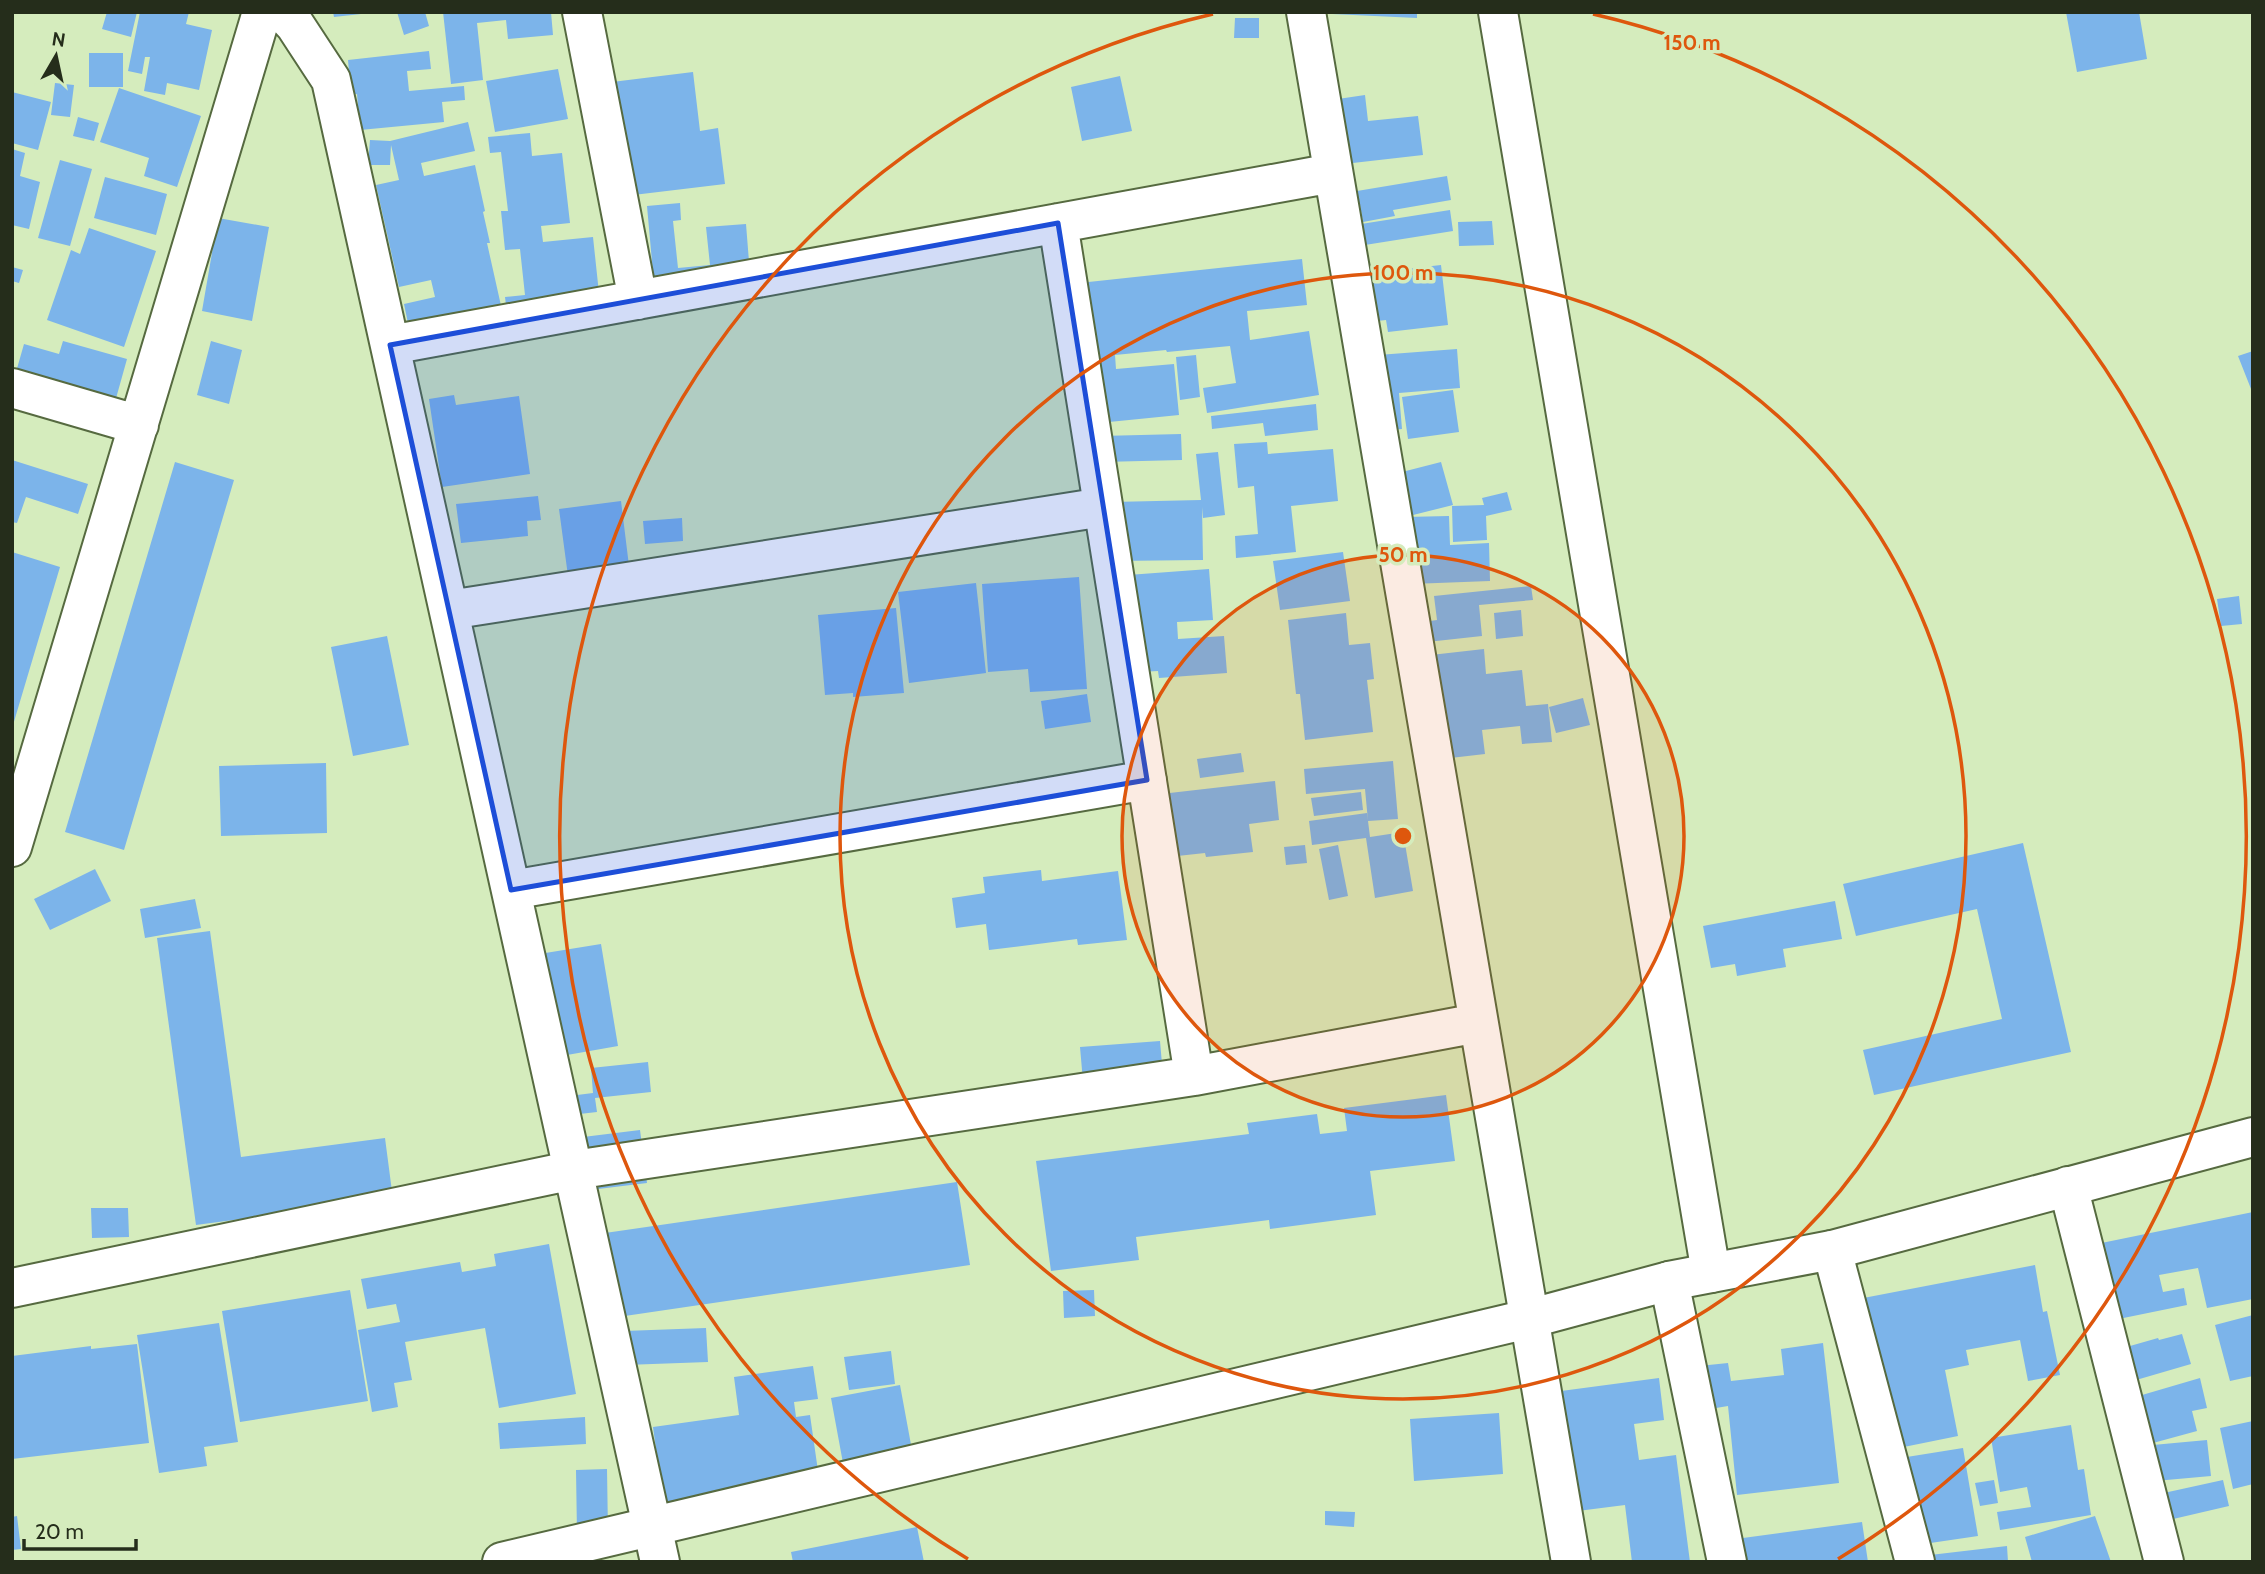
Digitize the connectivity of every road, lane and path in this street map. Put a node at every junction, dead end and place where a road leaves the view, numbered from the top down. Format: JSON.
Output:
{"nodes":[{"id":1,"x":262,"y":12,"type":"edge"},
{"id":2,"x":283,"y":12,"type":"edge"},
{"id":3,"x":582,"y":12,"type":"edge"},
{"id":4,"x":1306,"y":12,"type":"edge"},
{"id":5,"x":1498,"y":12,"type":"edge"},
{"id":6,"x":1333,"y":173,"type":"junction"},
{"id":7,"x":1058,"y":223,"type":"junction"},
{"id":8,"x":638,"y":300,"type":"junction"},
{"id":9,"x":390,"y":345,"type":"junction"},
{"id":10,"x":12,"y":388,"type":"edge"},
{"id":11,"x":139,"y":425,"type":"junction"},
{"id":12,"x":1103,"y":507,"type":"junction"},
{"id":13,"x":449,"y":611,"type":"junction"},
{"id":14,"x":1147,"y":780,"type":"junction"},
{"id":15,"x":12,"y":847,"type":"edge"},
{"id":16,"x":511,"y":890,"type":"junction"},
{"id":17,"x":1478,"y":1023,"type":"junction"},
{"id":18,"x":1194,"y":1076,"type":"junction"},
{"id":19,"x":2253,"y":1137,"type":"edge"},
{"id":20,"x":573,"y":1170,"type":"junction"},
{"id":21,"x":2068,"y":1186,"type":"junction"},
{"id":22,"x":1832,"y":1250,"type":"junction"},
{"id":23,"x":1711,"y":1273,"type":"junction"},
{"id":24,"x":1669,"y":1281,"type":"junction"},
{"id":25,"x":12,"y":1288,"type":"edge"},
{"id":26,"x":1528,"y":1319,"type":"junction"},
{"id":27,"x":657,"y":1544,"type":"edge"},
{"id":28,"x":502,"y":1562,"type":"edge"},
{"id":29,"x":1571,"y":1562,"type":"edge"},
{"id":30,"x":1727,"y":1562,"type":"edge"},
{"id":31,"x":1915,"y":1562,"type":"edge"},
{"id":32,"x":2164,"y":1562,"type":"edge"}],
"edges":[{"from":1,"to":11,"type":"street"},
{"from":2,"to":9,"type":"street"},
{"from":3,"to":8,"type":"street"},
{"from":4,"to":6,"type":"street"},
{"from":5,"to":23,"type":"street"},
{"from":6,"to":7,"type":"street"},
{"from":6,"to":17,"type":"street"},
{"from":7,"to":8,"type":"street"},
{"from":7,"to":12,"type":"street"},
{"from":8,"to":9,"type":"street"},
{"from":9,"to":13,"type":"street"},
{"from":10,"to":11,"type":"street"},
{"from":11,"to":15,"type":"street"},
{"from":12,"to":13,"type":"street"},
{"from":12,"to":14,"type":"street"},
{"from":13,"to":16,"type":"street"},
{"from":14,"to":16,"type":"street"},
{"from":14,"to":18,"type":"street"},
{"from":16,"to":20,"type":"street"},
{"from":17,"to":18,"type":"street"},
{"from":17,"to":26,"type":"street"},
{"from":18,"to":20,"type":"street"},
{"from":19,"to":21,"type":"street"},
{"from":20,"to":25,"type":"street"},
{"from":20,"to":27,"type":"street"},
{"from":21,"to":22,"type":"street"},
{"from":21,"to":32,"type":"street"},
{"from":22,"to":23,"type":"street"},
{"from":22,"to":31,"type":"street"},
{"from":23,"to":24,"type":"street"},
{"from":24,"to":26,"type":"street"},
{"from":24,"to":30,"type":"street"},
{"from":26,"to":27,"type":"street"},
{"from":26,"to":29,"type":"street"},
{"from":27,"to":28,"type":"street"}]}
